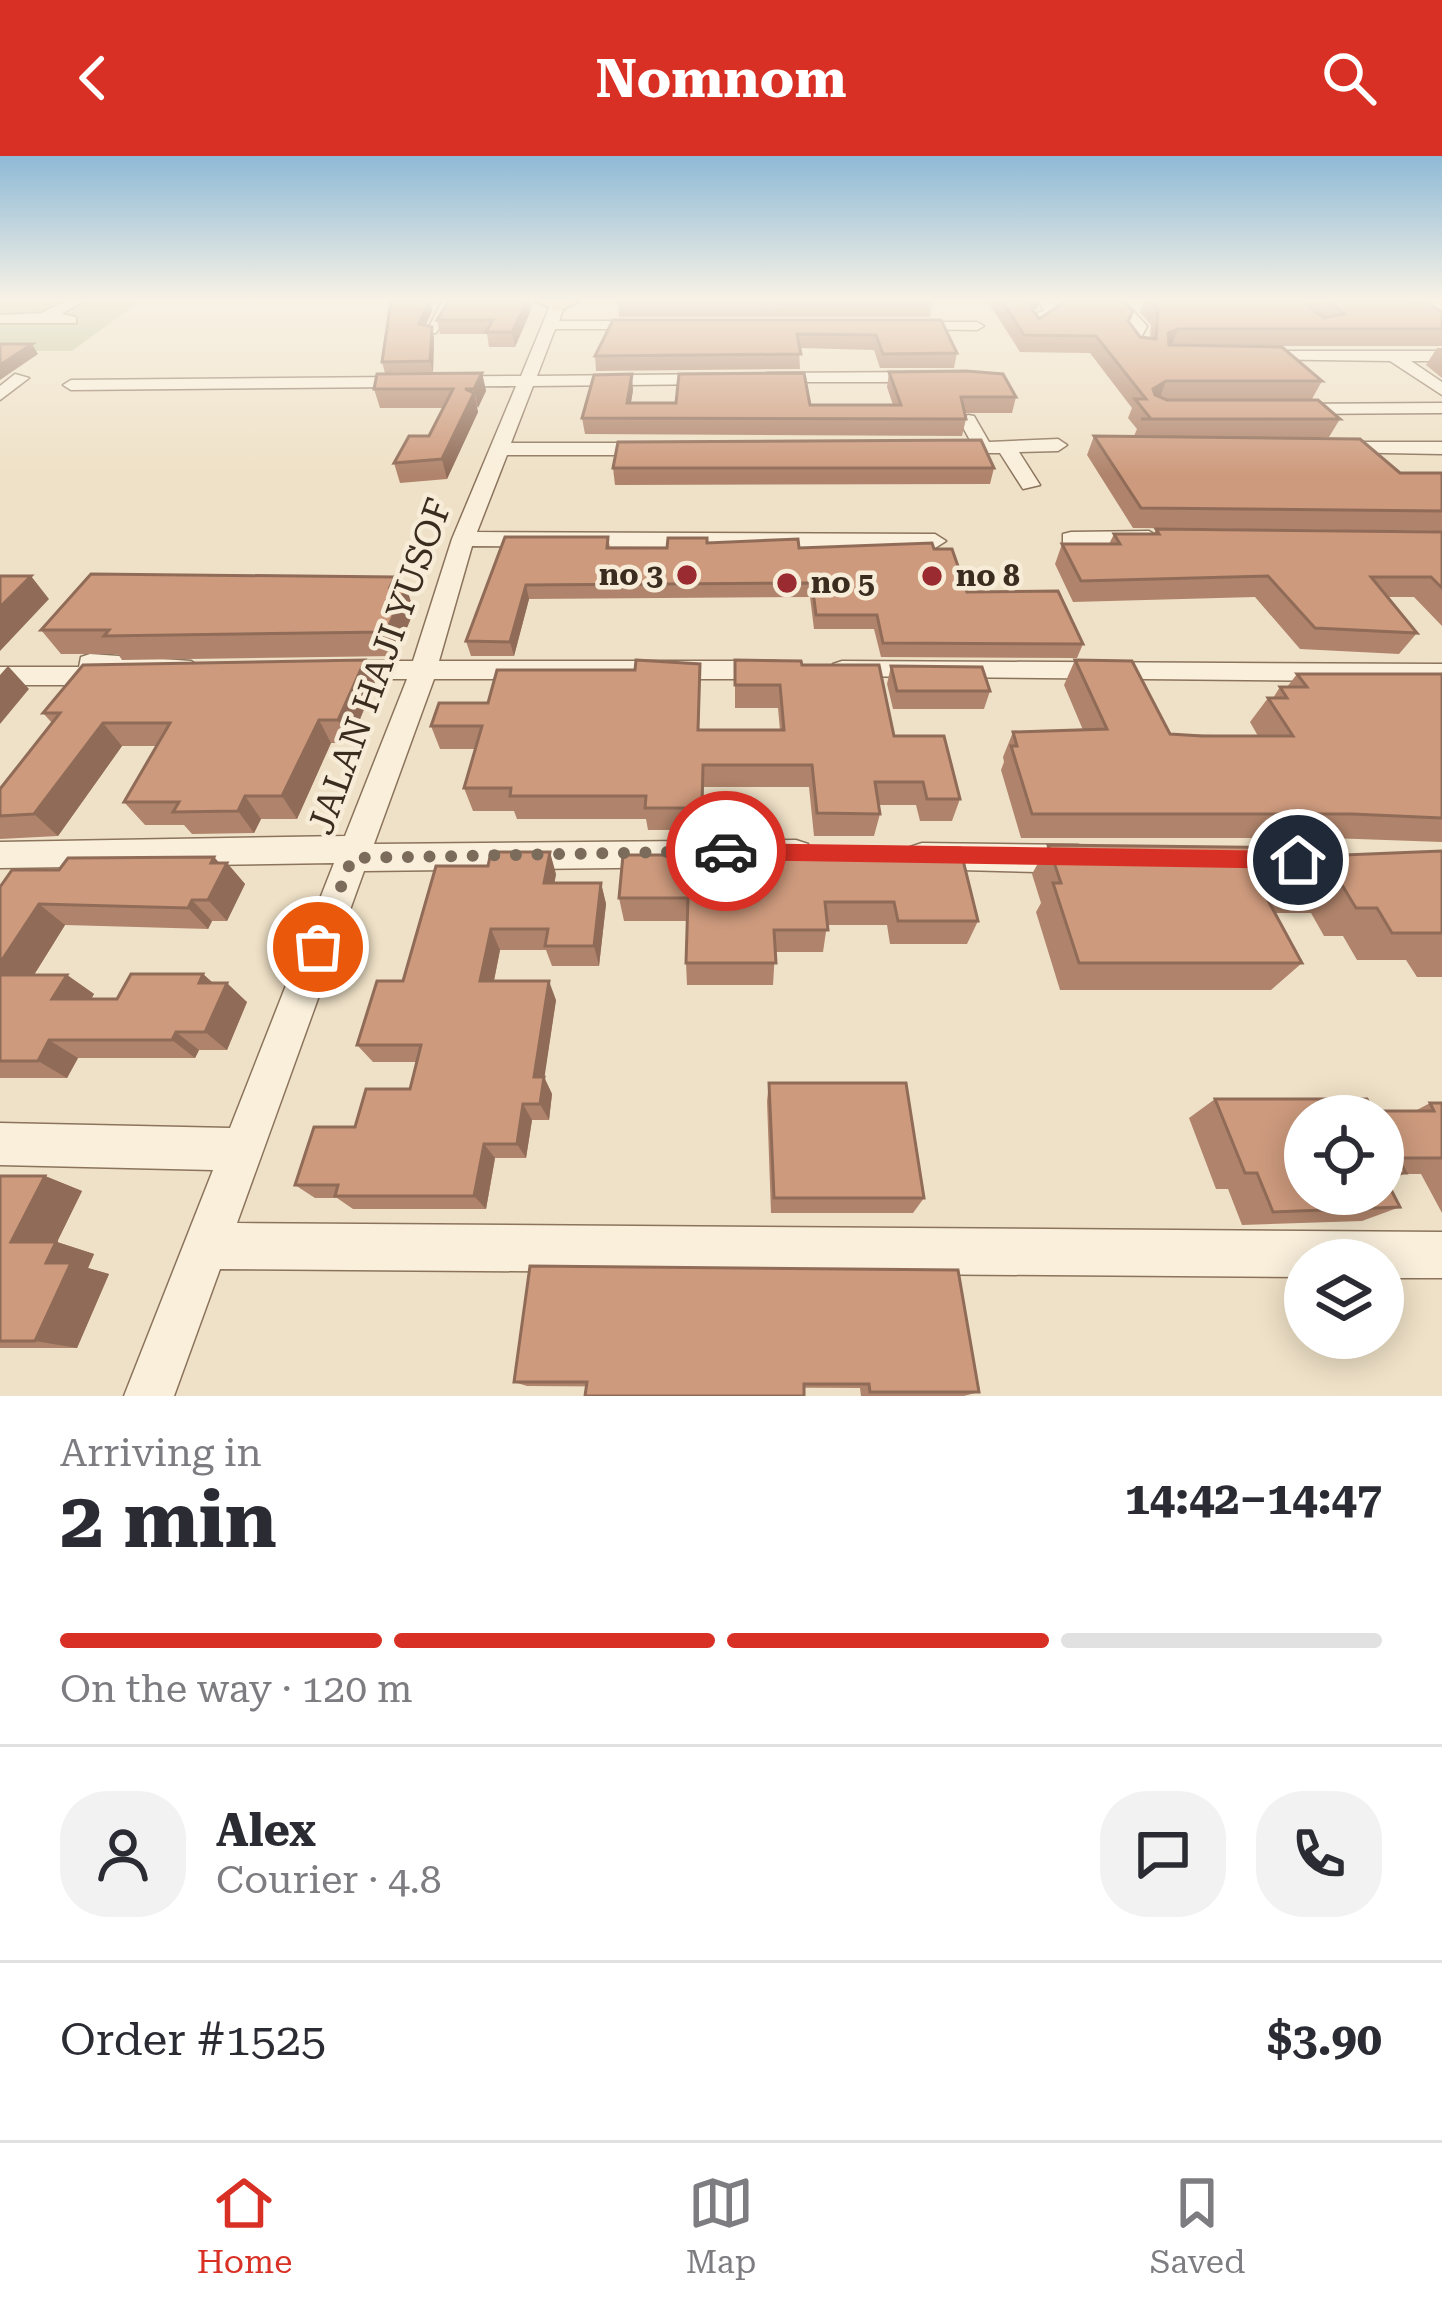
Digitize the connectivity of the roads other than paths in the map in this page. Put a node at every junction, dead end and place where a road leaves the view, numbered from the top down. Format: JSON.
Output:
{"nodes":[{"id":1,"x":536,"y":359,"type":"edge"},
{"id":2,"x":1398,"y":359,"type":"edge"},
{"id":3,"x":946,"y":377,"type":"edge"},
{"id":4,"x":0,"y":378,"type":"edge"},
{"id":5,"x":528,"y":380,"type":"junction"},
{"id":6,"x":71,"y":385,"type":"dead end"},
{"id":7,"x":1442,"y":390,"type":"edge"},
{"id":8,"x":0,"y":395,"type":"edge"},
{"id":9,"x":1442,"y":408,"type":"edge"},
{"id":10,"x":1277,"y":409,"type":"edge"},
{"id":11,"x":968,"y":420,"type":"edge"},
{"id":12,"x":1058,"y":445,"type":"dead end"},
{"id":13,"x":994,"y":447,"type":"junction"},
{"id":14,"x":1316,"y":448,"type":"edge"},
{"id":15,"x":1442,"y":448,"type":"edge"},
{"id":16,"x":499,"y":449,"type":"junction"},
{"id":17,"x":683,"y":449,"type":"edge"},
{"id":18,"x":938,"y":449,"type":"edge"},
{"id":19,"x":1030,"y":485,"type":"dead end"},
{"id":20,"x":1166,"y":538,"type":"edge"},
{"id":21,"x":463,"y":539,"type":"junction"},
{"id":22,"x":1071,"y":539,"type":"edge"},
{"id":23,"x":935,"y":541,"type":"edge"},
{"id":24,"x":0,"y":663,"type":"edge"},
{"id":25,"x":424,"y":669,"type":"junction"},
{"id":26,"x":293,"y":670,"type":"edge"},
{"id":27,"x":1442,"y":673,"type":"edge"},
{"id":28,"x":0,"y":676,"type":"edge"},
{"id":29,"x":354,"y":854,"type":"junction"},
{"id":30,"x":838,"y":854,"type":"edge"},
{"id":31,"x":0,"y":855,"type":"edge"},
{"id":32,"x":884,"y":855,"type":"edge"},
{"id":33,"x":1111,"y":859,"type":"edge"},
{"id":34,"x":0,"y":1144,"type":"edge"},
{"id":35,"x":241,"y":1149,"type":"junction"},
{"id":36,"x":206,"y":1246,"type":"junction"},
{"id":37,"x":1442,"y":1255,"type":"edge"},
{"id":38,"x":149,"y":1396,"type":"edge"}],
"edges":[{"from":1,"to":5,"type":"street","name":"JALAN HAJI YUSOF"},
{"from":2,"to":7,"type":"street"},
{"from":3,"to":5,"type":"street"},
{"from":4,"to":8,"type":"street"},
{"from":5,"to":6,"type":"street"},
{"from":5,"to":16,"type":"street","name":"JALAN HAJI YUSOF"},
{"from":9,"to":10,"type":"street"},
{"from":11,"to":13,"type":"street"},
{"from":12,"to":13,"type":"street"},
{"from":13,"to":18,"type":"street"},
{"from":13,"to":19,"type":"street"},
{"from":14,"to":15,"type":"street"},
{"from":16,"to":17,"type":"street"},
{"from":16,"to":21,"type":"street","name":"JALAN HAJI YUSOF"},
{"from":20,"to":22,"type":"street"},
{"from":21,"to":23,"type":"street"},
{"from":21,"to":25,"type":"street","name":"JALAN HAJI YUSOF"},
{"from":24,"to":28,"type":"street"},
{"from":25,"to":26,"type":"street"},
{"from":25,"to":27,"type":"street"},
{"from":25,"to":29,"type":"street","name":"JALAN HAJI YUSOF"},
{"from":29,"to":30,"type":"street"},
{"from":29,"to":31,"type":"street"},
{"from":29,"to":35,"type":"street","name":"JALAN HAJI YUSOF"},
{"from":32,"to":33,"type":"street"},
{"from":34,"to":35,"type":"street"},
{"from":35,"to":36,"type":"street","name":"JALAN HAJI YUSOF"},
{"from":36,"to":37,"type":"street"},
{"from":36,"to":38,"type":"street","name":"JALAN HAJI YUSOF"}]}
